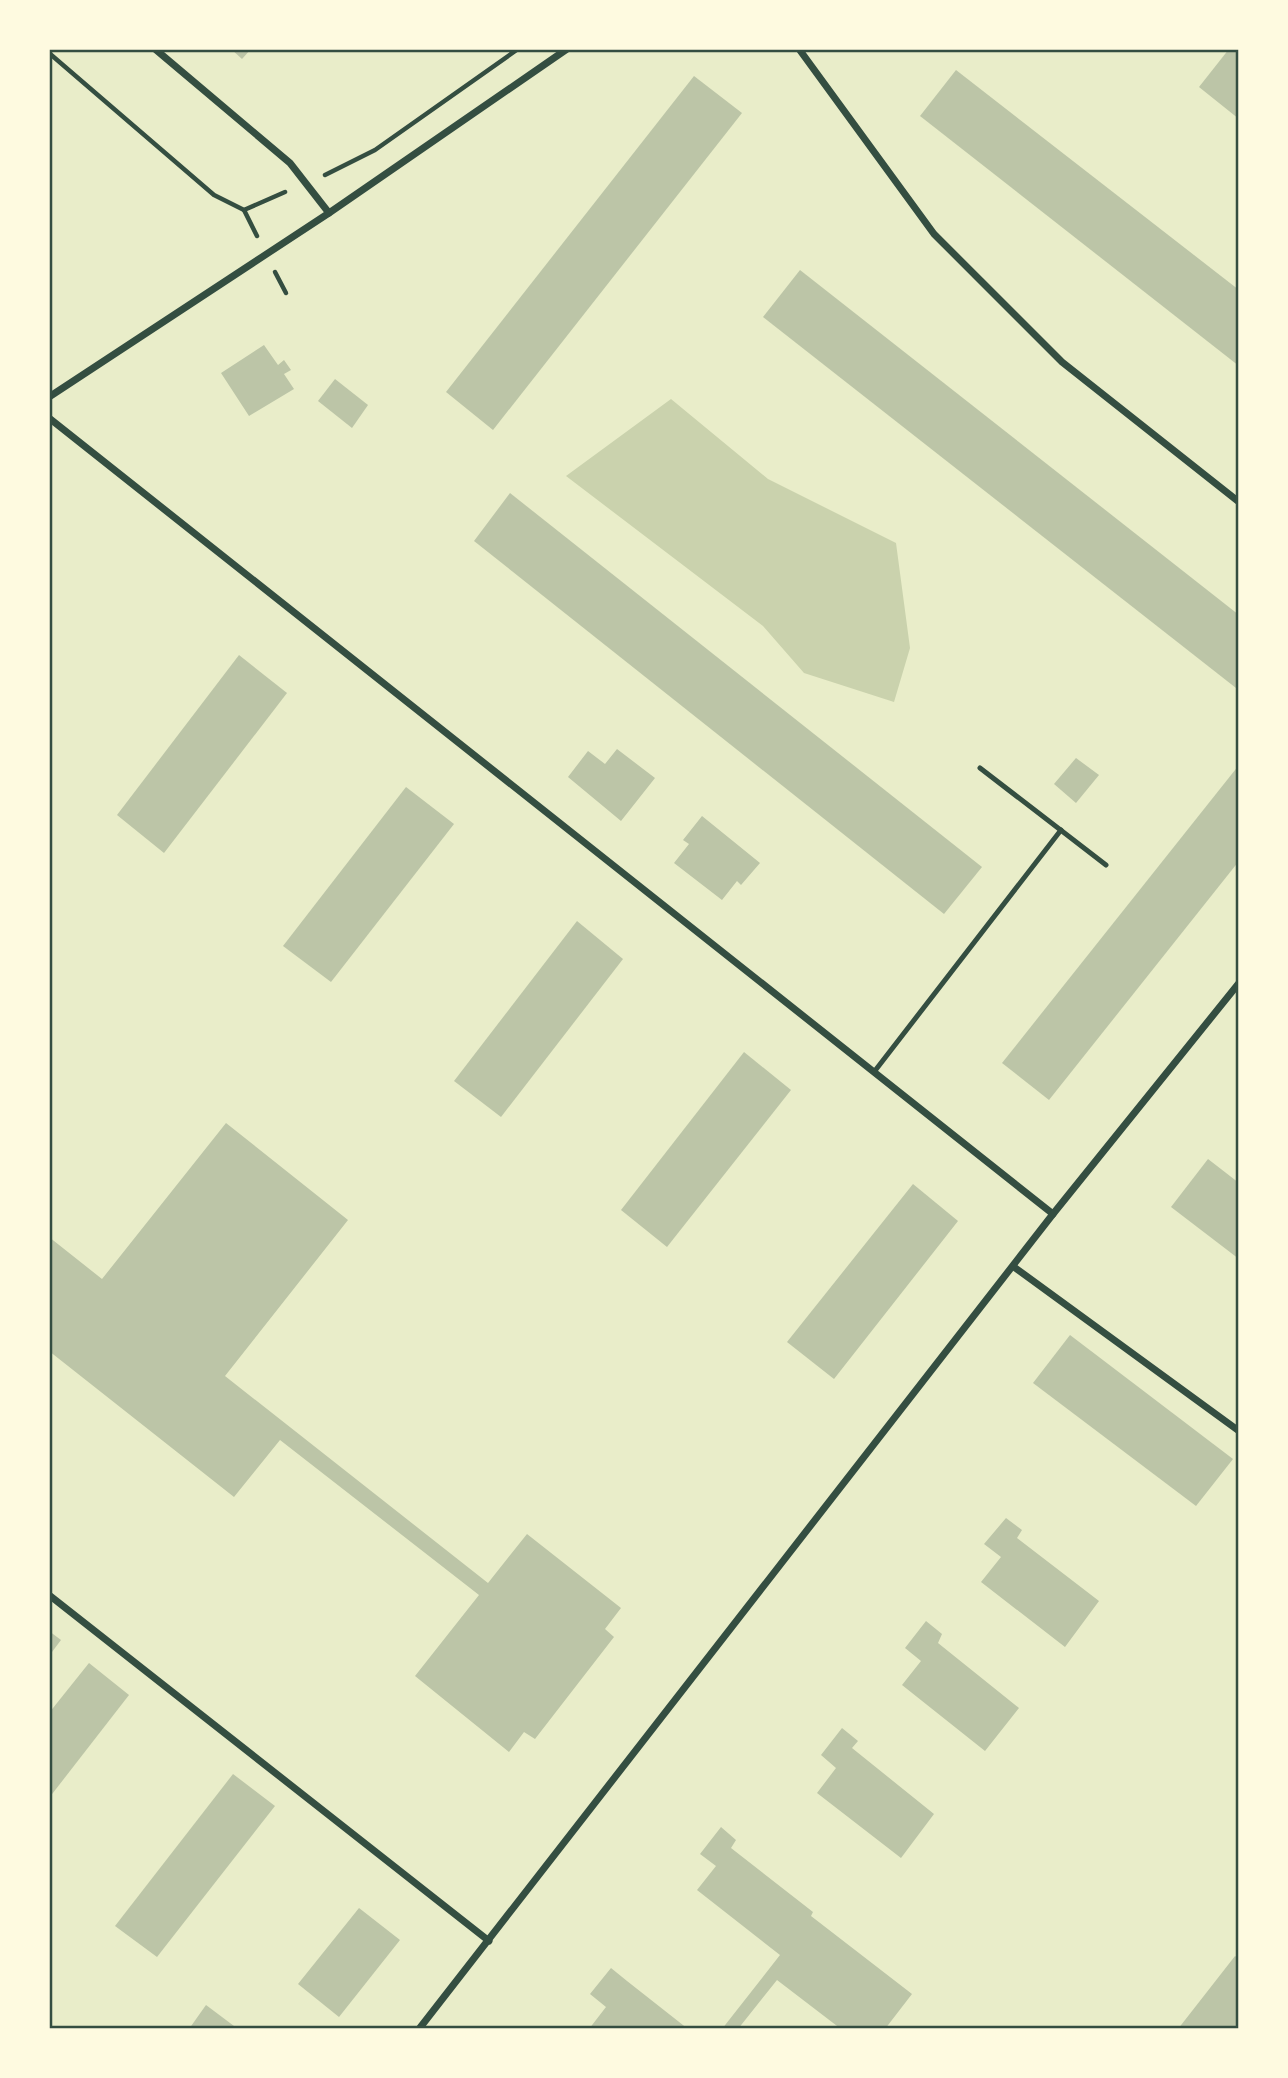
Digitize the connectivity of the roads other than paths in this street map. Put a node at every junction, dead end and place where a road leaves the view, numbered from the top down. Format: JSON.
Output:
{"nodes":[{"id":1,"x":155,"y":49,"type":"edge"},
{"id":2,"x":567,"y":49,"type":"edge"},
{"id":3,"x":800,"y":49,"type":"edge"},
{"id":4,"x":329,"y":213,"type":"junction"},
{"id":5,"x":49,"y":397,"type":"edge"},
{"id":6,"x":49,"y":418,"type":"edge"},
{"id":7,"x":1239,"y":502,"type":"edge"},
{"id":8,"x":979,"y":768,"type":"dead end"},
{"id":9,"x":1061,"y":830,"type":"junction"},
{"id":10,"x":1107,"y":865,"type":"dead end"},
{"id":11,"x":1239,"y":983,"type":"edge"},
{"id":12,"x":874,"y":1072,"type":"junction"},
{"id":13,"x":1053,"y":1214,"type":"junction"},
{"id":14,"x":1014,"y":1267,"type":"junction"},
{"id":15,"x":1239,"y":1431,"type":"edge"},
{"id":16,"x":49,"y":1595,"type":"edge"},
{"id":17,"x":489,"y":1941,"type":"junction"},
{"id":18,"x":419,"y":2029,"type":"edge"}],
"edges":[{"from":1,"to":4,"type":"street"},
{"from":2,"to":4,"type":"street"},
{"from":3,"to":7,"type":"street"},
{"from":4,"to":5,"type":"street"},
{"from":6,"to":12,"type":"street"},
{"from":8,"to":9,"type":"lane"},
{"from":9,"to":10,"type":"lane"},
{"from":9,"to":12,"type":"lane"},
{"from":11,"to":13,"type":"street"},
{"from":12,"to":13,"type":"street"},
{"from":13,"to":14,"type":"street"},
{"from":14,"to":15,"type":"street"},
{"from":14,"to":17,"type":"street"},
{"from":16,"to":17,"type":"street"},
{"from":17,"to":18,"type":"street"}]}
